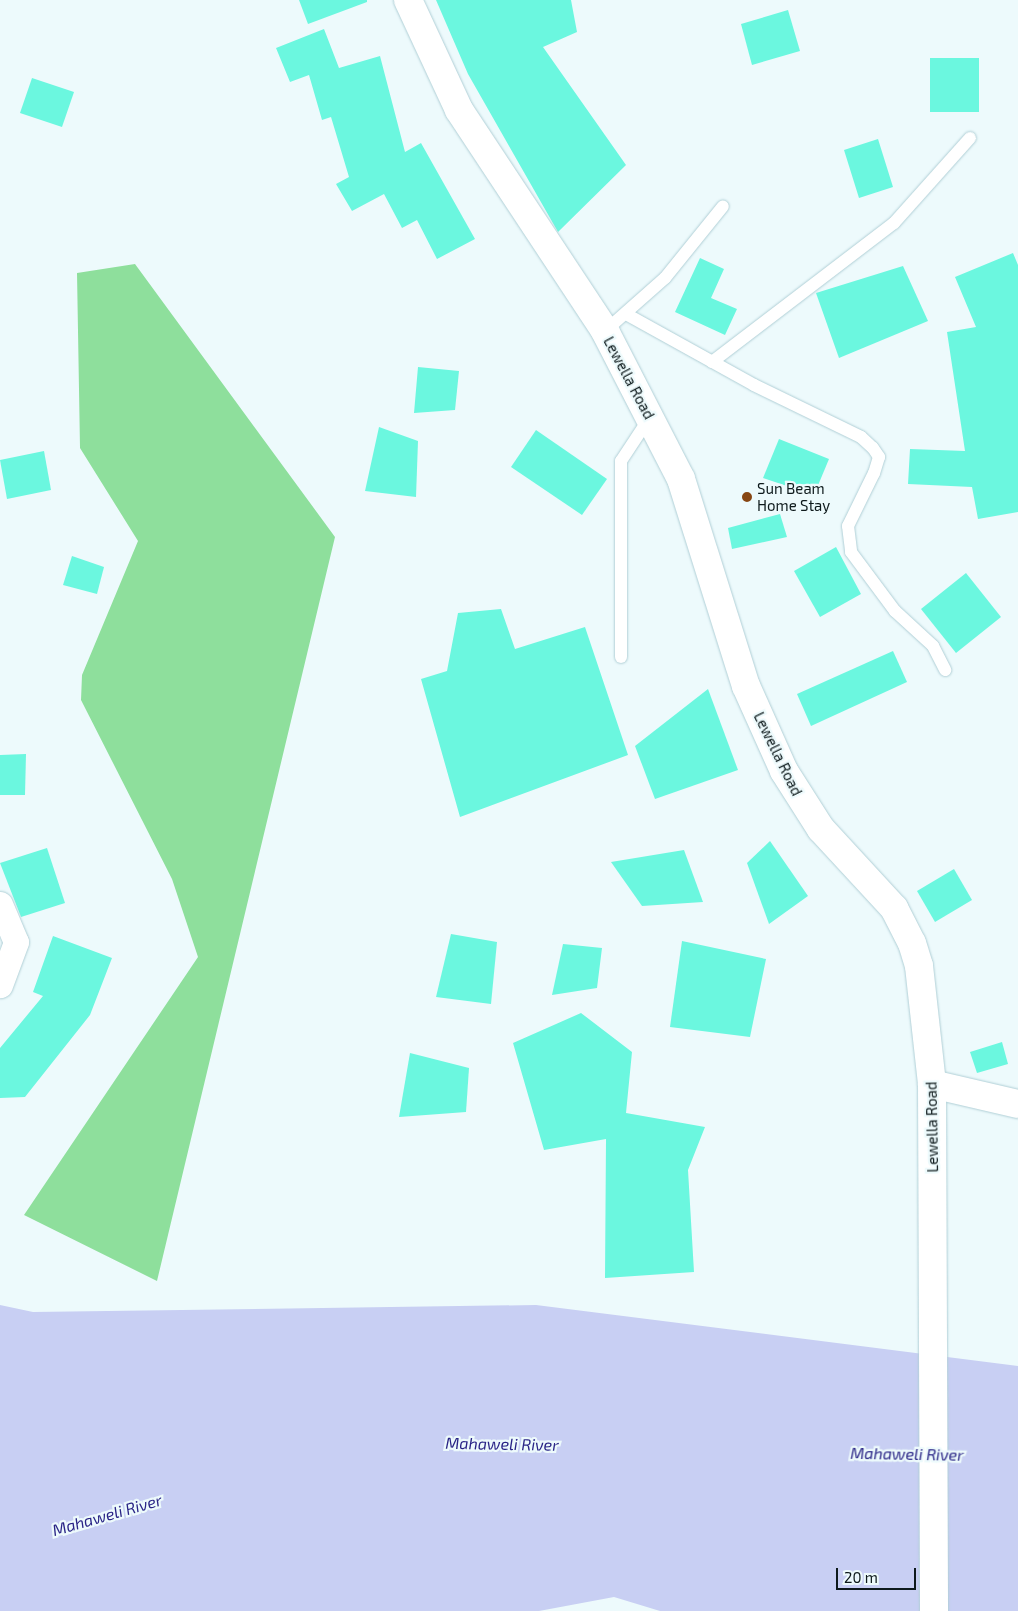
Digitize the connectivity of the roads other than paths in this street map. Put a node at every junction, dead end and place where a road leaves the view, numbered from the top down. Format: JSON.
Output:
{"nodes":[{"id":1,"x":408,"y":0,"type":"edge"},
{"id":2,"x":970,"y":138,"type":"dead end"},
{"id":3,"x":723,"y":206,"type":"dead end"},
{"id":4,"x":626,"y":314,"type":"junction"},
{"id":5,"x":604,"y":331,"type":"junction"},
{"id":6,"x":712,"y":362,"type":"junction"},
{"id":7,"x":650,"y":417,"type":"junction"},
{"id":8,"x":621,"y":657,"type":"dead end"},
{"id":9,"x":945,"y":670,"type":"dead end"},
{"id":10,"x":0,"y":904,"type":"edge"},
{"id":11,"x":0,"y":985,"type":"edge"},
{"id":12,"x":932,"y":1084,"type":"junction"},
{"id":13,"x":1018,"y":1104,"type":"edge"},
{"id":14,"x":934,"y":1611,"type":"edge"}],
"edges":[{"from":1,"to":5,"type":"main road","name":"Lewella Road"},
{"from":2,"to":6,"type":"lane"},
{"from":3,"to":4,"type":"lane"},
{"from":4,"to":5,"type":"lane"},
{"from":4,"to":6,"type":"lane"},
{"from":5,"to":7,"type":"main road","name":"Lewella Road"},
{"from":6,"to":9,"type":"lane"},
{"from":7,"to":8,"type":"lane"},
{"from":7,"to":12,"type":"main road","name":"Lewella Road"},
{"from":10,"to":11,"type":"street"},
{"from":12,"to":13,"type":"main road"},
{"from":12,"to":14,"type":"main road","name":"Lewella Road"}]}
